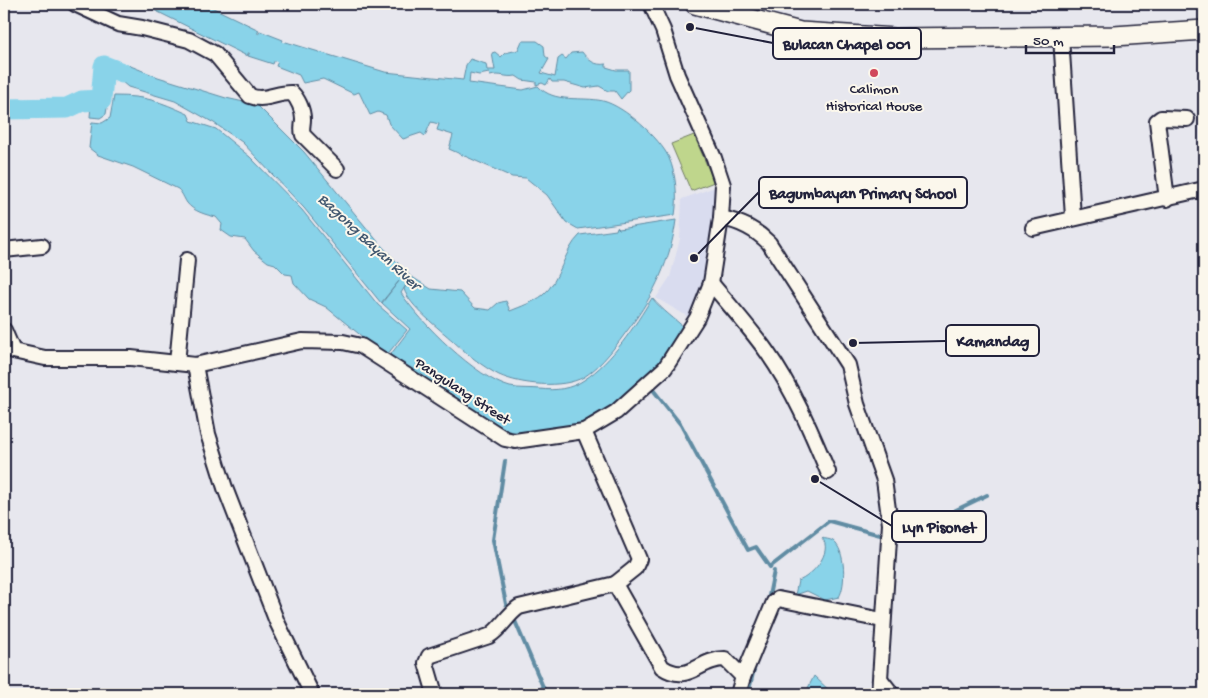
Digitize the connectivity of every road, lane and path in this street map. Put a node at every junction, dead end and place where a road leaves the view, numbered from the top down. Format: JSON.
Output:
{"nodes":[{"id":1,"x":75,"y":4,"type":"edge"},
{"id":2,"x":651,"y":4,"type":"edge"},
{"id":3,"x":695,"y":4,"type":"edge"},
{"id":4,"x":1204,"y":30,"type":"edge"},
{"id":5,"x":1062,"y":37,"type":"junction"},
{"id":6,"x":1187,"y":119,"type":"dead end"},
{"id":7,"x":337,"y":170,"type":"dead end"},
{"id":8,"x":1204,"y":189,"type":"edge"},
{"id":9,"x":1167,"y":199,"type":"junction"},
{"id":10,"x":721,"y":218,"type":"junction"},
{"id":11,"x":1073,"y":218,"type":"junction"},
{"id":12,"x":1033,"y":228,"type":"dead end"},
{"id":13,"x":42,"y":246,"type":"dead end"},
{"id":14,"x":4,"y":250,"type":"edge"},
{"id":15,"x":187,"y":260,"type":"dead end"},
{"id":16,"x":711,"y":282,"type":"junction"},
{"id":17,"x":4,"y":330,"type":"edge"},
{"id":18,"x":177,"y":363,"type":"junction"},
{"id":19,"x":195,"y":365,"type":"junction"},
{"id":20,"x":584,"y":431,"type":"junction"},
{"id":21,"x":828,"y":472,"type":"dead end"},
{"id":22,"x":616,"y":584,"type":"junction"},
{"id":23,"x":882,"y":620,"type":"junction"},
{"id":24,"x":742,"y":677,"type":"junction"},
{"id":25,"x":881,"y":680,"type":"junction"},
{"id":26,"x":312,"y":694,"type":"edge"},
{"id":27,"x":435,"y":694,"type":"edge"},
{"id":28,"x":738,"y":694,"type":"edge"},
{"id":29,"x":879,"y":694,"type":"edge"},
{"id":30,"x":892,"y":694,"type":"edge"}],
"edges":[{"from":1,"to":7,"type":"street"},
{"from":2,"to":10,"type":"street","name":"Pangulang Street"},
{"from":3,"to":5,"type":"main road"},
{"from":4,"to":5,"type":"main road"},
{"from":5,"to":11,"type":"street"},
{"from":6,"to":9,"type":"street"},
{"from":8,"to":9,"type":"street"},
{"from":9,"to":11,"type":"street"},
{"from":10,"to":16,"type":"street","name":"Pangulang Street"},
{"from":10,"to":23,"type":"street"},
{"from":11,"to":12,"type":"street"},
{"from":13,"to":14,"type":"street"},
{"from":15,"to":18,"type":"street"},
{"from":16,"to":20,"type":"street","name":"Pangulang Street"},
{"from":16,"to":21,"type":"street"},
{"from":17,"to":18,"type":"street","name":"Pangulang Street"},
{"from":18,"to":19,"type":"street","name":"Pangulang Street"},
{"from":19,"to":20,"type":"street","name":"Pangulang Street"},
{"from":19,"to":26,"type":"street"},
{"from":20,"to":22,"type":"street"},
{"from":22,"to":24,"type":"street"},
{"from":22,"to":27,"type":"street"},
{"from":23,"to":24,"type":"street"},
{"from":23,"to":25,"type":"street"},
{"from":24,"to":28,"type":"street"},
{"from":25,"to":29,"type":"street"},
{"from":25,"to":30,"type":"street"}]}
